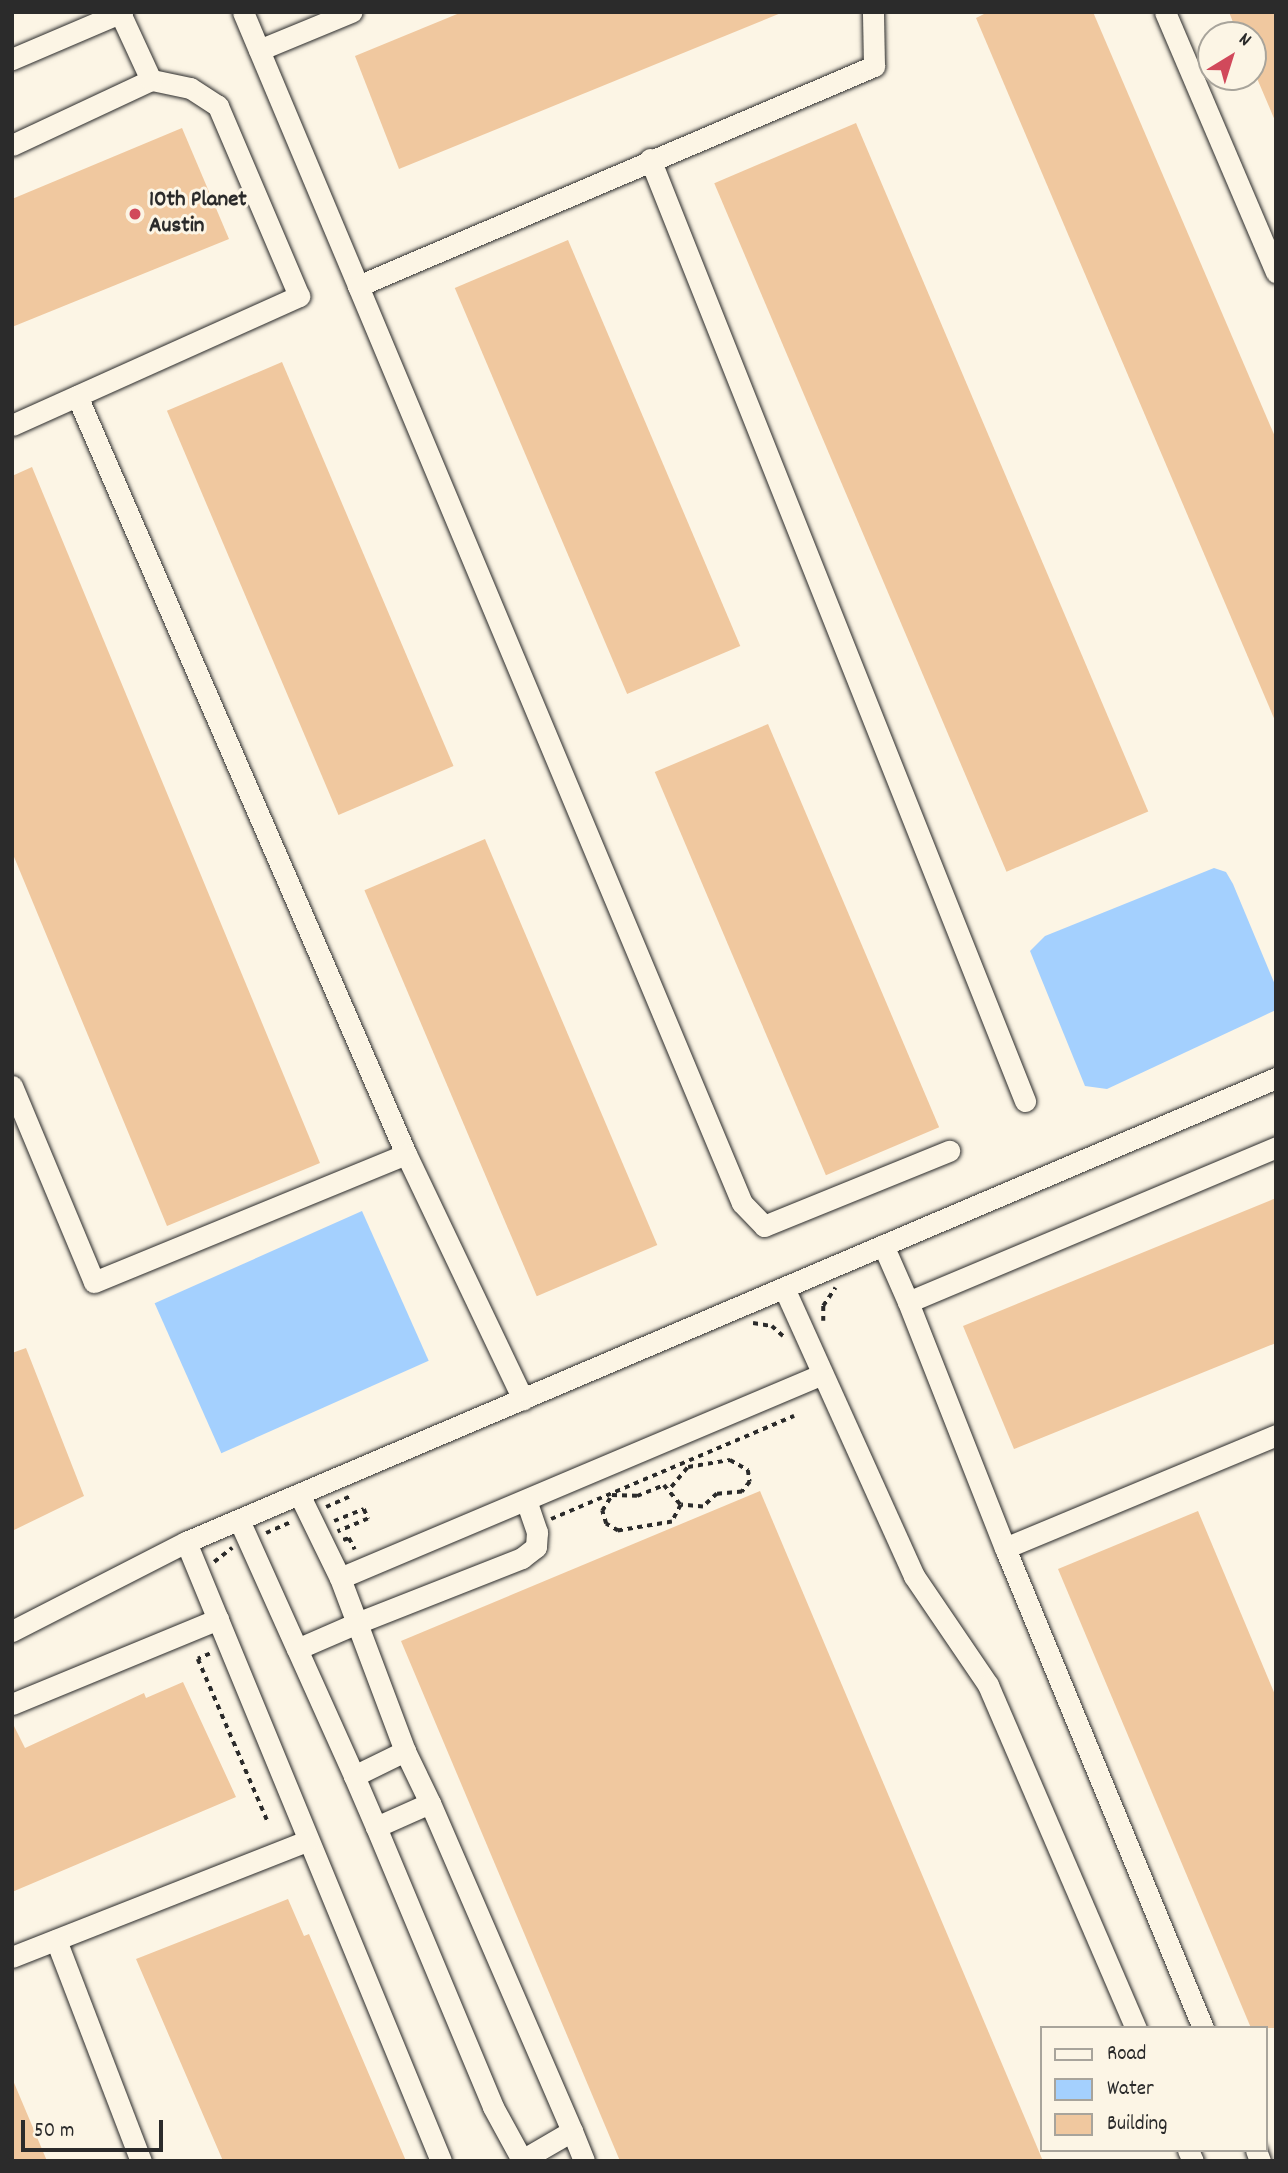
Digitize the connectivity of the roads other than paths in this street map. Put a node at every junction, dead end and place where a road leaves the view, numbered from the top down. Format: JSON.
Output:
{"nodes":[{"id":1,"x":243,"y":12,"type":"edge"},
{"id":2,"x":351,"y":12,"type":"edge"},
{"id":3,"x":873,"y":12,"type":"edge"},
{"id":4,"x":1164,"y":12,"type":"edge"},
{"id":5,"x":121,"y":13,"type":"edge"},
{"id":6,"x":259,"y":50,"type":"junction"},
{"id":7,"x":12,"y":59,"type":"edge"},
{"id":8,"x":151,"y":80,"type":"junction"},
{"id":9,"x":12,"y":145,"type":"edge"},
{"id":10,"x":650,"y":159,"type":"junction"},
{"id":11,"x":1276,"y":272,"type":"edge"},
{"id":12,"x":358,"y":286,"type":"junction"},
{"id":13,"x":77,"y":396,"type":"junction"},
{"id":14,"x":12,"y":425,"type":"edge"},
{"id":15,"x":1276,"y":1078,"type":"edge"},
{"id":16,"x":12,"y":1086,"type":"edge"},
{"id":17,"x":1025,"y":1101,"type":"dead end"},
{"id":18,"x":1276,"y":1147,"type":"edge"},
{"id":19,"x":949,"y":1151,"type":"dead end"},
{"id":20,"x":406,"y":1154,"type":"junction"},
{"id":21,"x":883,"y":1245,"type":"junction"},
{"id":22,"x":784,"y":1288,"type":"junction"},
{"id":23,"x":908,"y":1302,"type":"junction"},
{"id":24,"x":820,"y":1375,"type":"junction"},
{"id":25,"x":523,"y":1399,"type":"junction"},
{"id":26,"x":1273,"y":1443,"type":"edge"},
{"id":27,"x":299,"y":1494,"type":"junction"},
{"id":28,"x":527,"y":1503,"type":"junction"},
{"id":29,"x":239,"y":1520,"type":"junction"},
{"id":30,"x":186,"y":1542,"type":"junction"},
{"id":31,"x":1005,"y":1548,"type":"junction"},
{"id":32,"x":340,"y":1578,"type":"junction"},
{"id":33,"x":218,"y":1619,"type":"junction"},
{"id":34,"x":357,"y":1623,"type":"junction"},
{"id":35,"x":12,"y":1631,"type":"edge"},
{"id":36,"x":297,"y":1649,"type":"junction"},
{"id":37,"x":12,"y":1704,"type":"edge"},
{"id":38,"x":405,"y":1751,"type":"junction"},
{"id":39,"x":354,"y":1776,"type":"junction"},
{"id":40,"x":430,"y":1802,"type":"junction"},
{"id":41,"x":376,"y":1827,"type":"junction"},
{"id":42,"x":307,"y":1841,"type":"junction"},
{"id":43,"x":56,"y":1940,"type":"junction"},
{"id":44,"x":12,"y":1957,"type":"edge"},
{"id":45,"x":1135,"y":2026,"type":"edge"},
{"id":46,"x":1202,"y":2026,"type":"edge"},
{"id":47,"x":572,"y":2131,"type":"junction"},
{"id":48,"x":522,"y":2160,"type":"edge"},
{"id":49,"x":141,"y":2161,"type":"edge"},
{"id":50,"x":441,"y":2161,"type":"edge"},
{"id":51,"x":583,"y":2161,"type":"edge"}],
"edges":[{"from":1,"to":6,"type":"street"},
{"from":2,"to":6,"type":"street"},
{"from":3,"to":10,"type":"street"},
{"from":4,"to":11,"type":"street"},
{"from":5,"to":7,"type":"street"},
{"from":5,"to":8,"type":"street"},
{"from":6,"to":12,"type":"street"},
{"from":8,"to":9,"type":"street"},
{"from":8,"to":13,"type":"street"},
{"from":10,"to":12,"type":"street"},
{"from":10,"to":17,"type":"street"},
{"from":12,"to":19,"type":"street"},
{"from":13,"to":14,"type":"street"},
{"from":13,"to":20,"type":"street"},
{"from":15,"to":21,"type":"street"},
{"from":16,"to":20,"type":"street"},
{"from":18,"to":23,"type":"street"},
{"from":20,"to":25,"type":"street"},
{"from":21,"to":22,"type":"street"},
{"from":21,"to":23,"type":"street"},
{"from":22,"to":24,"type":"street"},
{"from":22,"to":25,"type":"street"},
{"from":23,"to":31,"type":"street"},
{"from":24,"to":28,"type":"street"},
{"from":24,"to":45,"type":"street"},
{"from":25,"to":27,"type":"street"},
{"from":26,"to":31,"type":"street"},
{"from":27,"to":29,"type":"street"},
{"from":27,"to":32,"type":"street"},
{"from":28,"to":32,"type":"street"},
{"from":28,"to":34,"type":"street"},
{"from":29,"to":30,"type":"street"},
{"from":29,"to":36,"type":"street"},
{"from":30,"to":33,"type":"street"},
{"from":30,"to":35,"type":"street"},
{"from":31,"to":46,"type":"street"},
{"from":32,"to":34,"type":"street"},
{"from":33,"to":37,"type":"street"},
{"from":33,"to":42,"type":"street"},
{"from":34,"to":36,"type":"street"},
{"from":34,"to":38,"type":"street"},
{"from":36,"to":39,"type":"street"},
{"from":38,"to":39,"type":"street"},
{"from":38,"to":40,"type":"street"},
{"from":39,"to":41,"type":"street"},
{"from":40,"to":41,"type":"street"},
{"from":40,"to":47,"type":"street"},
{"from":41,"to":48,"type":"street"},
{"from":42,"to":43,"type":"street"},
{"from":42,"to":50,"type":"street"},
{"from":43,"to":44,"type":"street"},
{"from":43,"to":49,"type":"street"},
{"from":47,"to":48,"type":"street"},
{"from":47,"to":51,"type":"street"}]}
